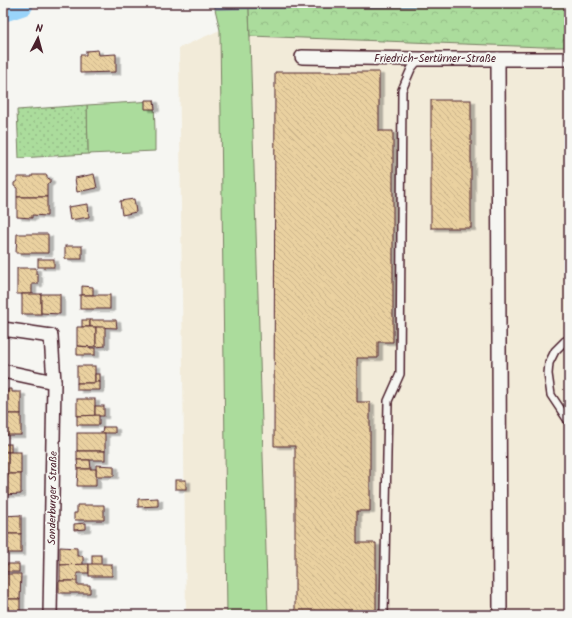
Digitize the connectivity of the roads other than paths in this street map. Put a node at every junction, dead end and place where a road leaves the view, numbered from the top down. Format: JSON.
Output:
{"nodes":[{"id":1,"x":302,"y":57,"type":"dead end"},
{"id":2,"x":419,"y":59,"type":"junction"},
{"id":3,"x":498,"y":59,"type":"junction"},
{"id":4,"x":569,"y":59,"type":"edge"},
{"id":5,"x":3,"y":329,"type":"edge"},
{"id":6,"x":569,"y":340,"type":"edge"},
{"id":7,"x":3,"y":371,"type":"edge"},
{"id":8,"x":54,"y":382,"type":"junction"},
{"id":9,"x":569,"y":422,"type":"edge"},
{"id":10,"x":50,"y":615,"type":"edge"},
{"id":11,"x":384,"y":615,"type":"edge"},
{"id":12,"x":500,"y":615,"type":"edge"}],
"edges":[{"from":1,"to":2,"type":"street","name":"Friedrich-Sertürner-Straße"},
{"from":2,"to":3,"type":"street","name":"Friedrich-Sertürner-Straße"},
{"from":2,"to":11,"type":"lane"},
{"from":3,"to":4,"type":"street","name":"Friedrich-Sertürner-Straße"},
{"from":3,"to":12,"type":"street"},
{"from":5,"to":8,"type":"street","name":"Sonderburger Straße"},
{"from":6,"to":9,"type":"lane"},
{"from":7,"to":8,"type":"street"},
{"from":8,"to":10,"type":"street","name":"Sonderburger Straße"}]}
